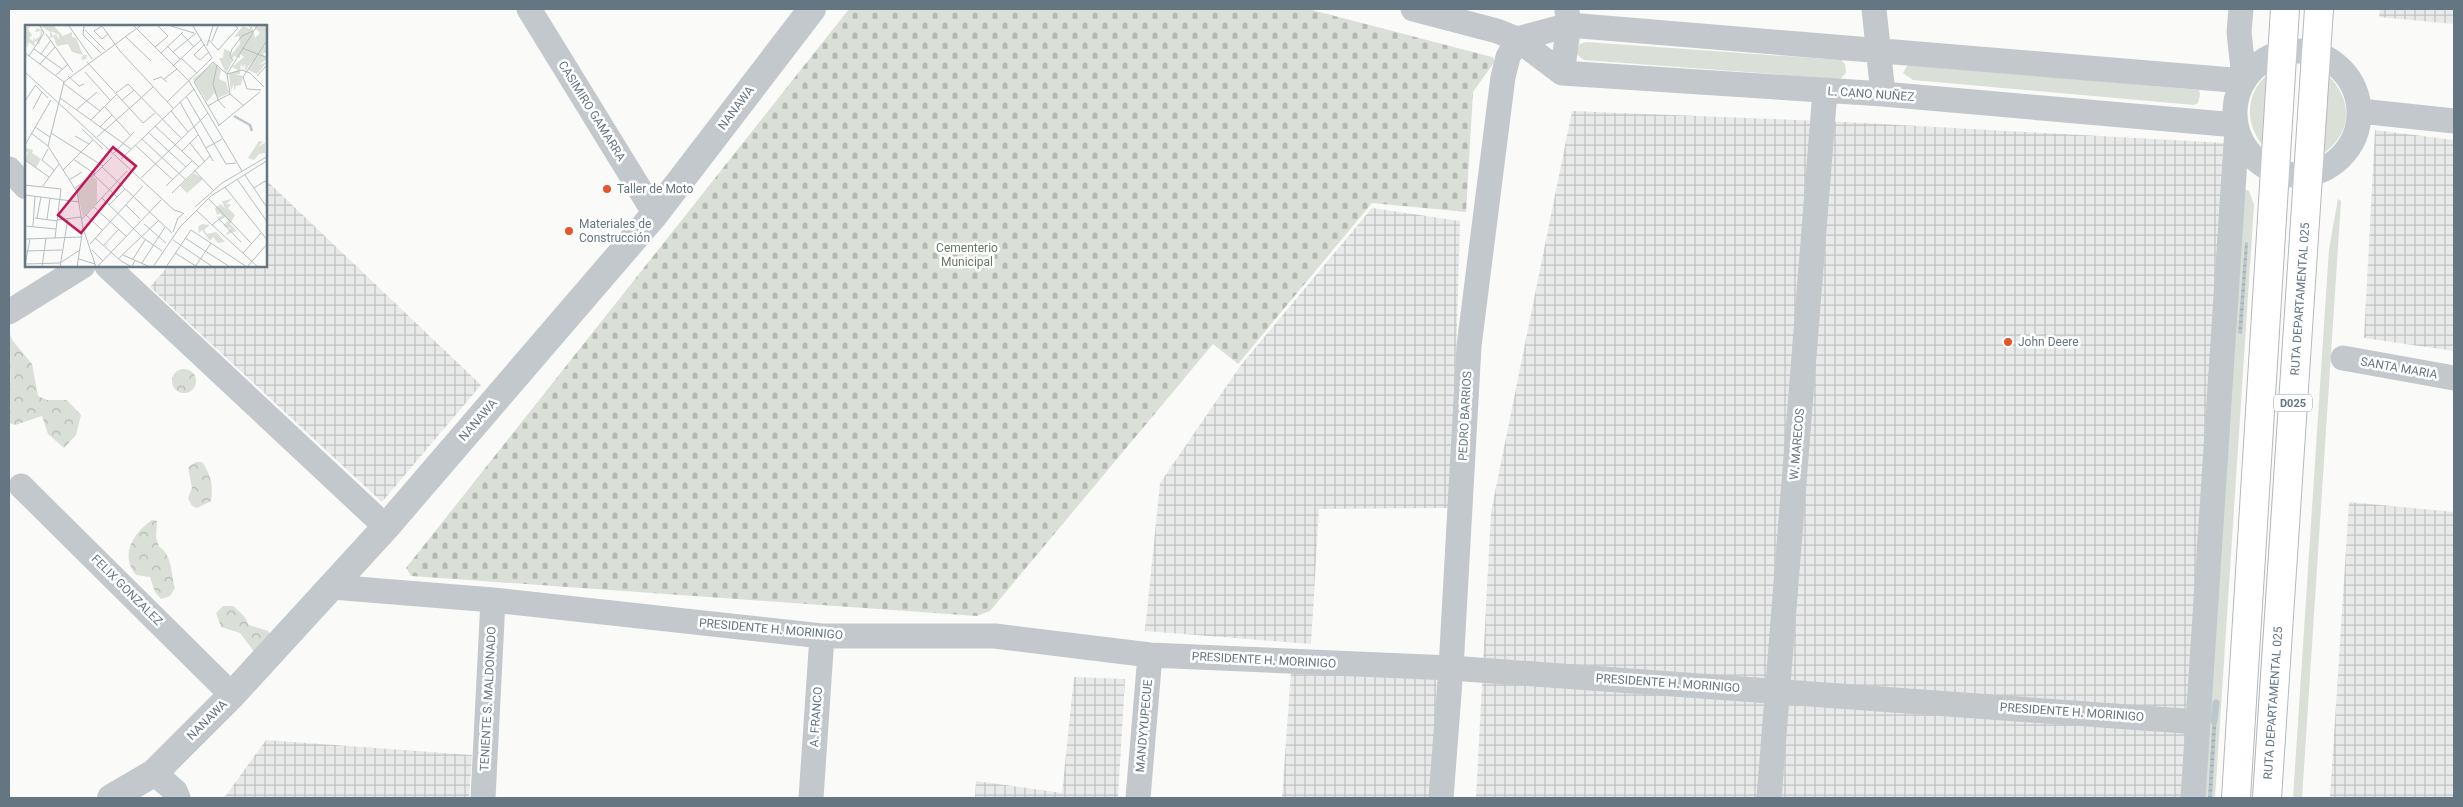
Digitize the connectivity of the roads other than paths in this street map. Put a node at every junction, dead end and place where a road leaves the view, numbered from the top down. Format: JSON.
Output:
{"nodes":[{"id":1,"x":529,"y":9,"type":"edge"},
{"id":2,"x":812,"y":9,"type":"edge"},
{"id":3,"x":1413,"y":9,"type":"edge"},
{"id":4,"x":1874,"y":9,"type":"edge"},
{"id":5,"x":2241,"y":9,"type":"edge"},
{"id":6,"x":2285,"y":9,"type":"edge"},
{"id":7,"x":2319,"y":9,"type":"edge"},
{"id":8,"x":1568,"y":17,"type":"edge"},
{"id":9,"x":1517,"y":38,"type":"junction"},
{"id":10,"x":1880,"y":50,"type":"junction"},
{"id":11,"x":2282,"y":52,"type":"junction"},
{"id":12,"x":2316,"y":53,"type":"junction"},
{"id":13,"x":1562,"y":73,"type":"junction"},
{"id":14,"x":2244,"y":80,"type":"junction"},
{"id":15,"x":1825,"y":91,"type":"junction"},
{"id":16,"x":1883,"y":94,"type":"junction"},
{"id":17,"x":2360,"y":110,"type":"junction"},
{"id":18,"x":2454,"y":121,"type":"edge"},
{"id":19,"x":2237,"y":127,"type":"junction"},
{"id":20,"x":9,"y":169,"type":"edge"},
{"id":21,"x":2274,"y":171,"type":"junction"},
{"id":22,"x":2308,"y":175,"type":"junction"},
{"id":23,"x":25,"y":186,"type":"edge"},
{"id":24,"x":655,"y":214,"type":"junction"},
{"id":25,"x":80,"y":268,"type":"edge"},
{"id":26,"x":109,"y":268,"type":"edge"},
{"id":27,"x":9,"y":312,"type":"edge"},
{"id":28,"x":2343,"y":358,"type":"dead end"},
{"id":29,"x":2454,"y":378,"type":"edge"},
{"id":30,"x":21,"y":486,"type":"dead end"},
{"id":31,"x":386,"y":527,"type":"junction"},
{"id":32,"x":332,"y":587,"type":"junction"},
{"id":33,"x":493,"y":600,"type":"junction"},
{"id":34,"x":822,"y":636,"type":"junction"},
{"id":35,"x":1150,"y":654,"type":"junction"},
{"id":36,"x":1451,"y":668,"type":"junction"},
{"id":37,"x":1777,"y":691,"type":"junction"},
{"id":38,"x":232,"y":695,"type":"junction"},
{"id":39,"x":2198,"y":722,"type":"junction"},
{"id":40,"x":154,"y":773,"type":"junction"},
{"id":41,"x":111,"y":798,"type":"edge"},
{"id":42,"x":178,"y":798,"type":"edge"},
{"id":43,"x":483,"y":798,"type":"edge"},
{"id":44,"x":811,"y":798,"type":"edge"},
{"id":45,"x":1138,"y":798,"type":"edge"},
{"id":46,"x":1441,"y":798,"type":"edge"},
{"id":47,"x":1769,"y":798,"type":"edge"},
{"id":48,"x":2193,"y":798,"type":"edge"},
{"id":49,"x":2236,"y":798,"type":"edge"},
{"id":50,"x":2267,"y":798,"type":"edge"}],
"edges":[{"from":1,"to":24,"type":"street","name":"CASIMIRO GAMARRA"},
{"from":2,"to":24,"type":"street","name":"NANAWA"},
{"from":3,"to":9,"type":"street"},
{"from":4,"to":10,"type":"street"},
{"from":5,"to":14,"type":"street"},
{"from":6,"to":11,"type":"highway","number":"D025"},
{"from":7,"to":12,"type":"highway","name":"RUTA DEPARTAMENTAL 025","number":"D025"},
{"from":8,"to":9,"type":"street"},
{"from":8,"to":10,"type":"street"},
{"from":8,"to":13,"type":"street"},
{"from":9,"to":13,"type":"street"},
{"from":9,"to":36,"type":"street","name":"PEDRO BARRIOS"},
{"from":10,"to":14,"type":"street"},
{"from":10,"to":16,"type":"street"},
{"from":11,"to":12,"type":"street"},
{"from":11,"to":14,"type":"street"},
{"from":11,"to":21,"type":"highway","number":"D025"},
{"from":12,"to":17,"type":"street"},
{"from":12,"to":22,"type":"highway","name":"RUTA DEPARTAMENTAL 025","number":"D025"},
{"from":13,"to":15,"type":"street","name":"L. CANO NUÑEZ"},
{"from":14,"to":19,"type":"street"},
{"from":15,"to":16,"type":"street","name":"L. CANO NUÑEZ"},
{"from":15,"to":37,"type":"street","name":"W. MARECOS"},
{"from":16,"to":19,"type":"street","name":"L. CANO NUÑEZ"},
{"from":17,"to":18,"type":"street"},
{"from":17,"to":22,"type":"street"},
{"from":19,"to":21,"type":"street"},
{"from":19,"to":39,"type":"street"},
{"from":20,"to":23,"type":"street"},
{"from":21,"to":22,"type":"street"},
{"from":21,"to":49,"type":"highway","number":"D025"},
{"from":22,"to":50,"type":"highway","name":"RUTA DEPARTAMENTAL 025","number":"D025"},
{"from":24,"to":31,"type":"street","name":"NANAWA"},
{"from":25,"to":27,"type":"street"},
{"from":26,"to":31,"type":"street"},
{"from":28,"to":29,"type":"street","name":"SANTA MARIA"},
{"from":30,"to":38,"type":"street","name":"FELIX GONZALEZ"},
{"from":31,"to":32,"type":"street","name":"NANAWA"},
{"from":32,"to":33,"type":"street","name":"PRESIDENTE H. MORINIGO"},
{"from":32,"to":38,"type":"street","name":"NANAWA"},
{"from":33,"to":34,"type":"street","name":"PRESIDENTE H. MORINIGO"},
{"from":33,"to":43,"type":"street","name":"TENIENTE S. MALDONADO"},
{"from":34,"to":35,"type":"street","name":"PRESIDENTE H. MORINIGO"},
{"from":34,"to":44,"type":"street","name":"A. FRANCO"},
{"from":35,"to":36,"type":"street","name":"PRESIDENTE H. MORINIGO"},
{"from":35,"to":45,"type":"street","name":"MANDYYUPECUE"},
{"from":36,"to":37,"type":"street","name":"PRESIDENTE H. MORINIGO"},
{"from":36,"to":46,"type":"street","name":"PEDRO BARRIOS"},
{"from":37,"to":39,"type":"street","name":"PRESIDENTE H. MORINIGO"},
{"from":37,"to":47,"type":"street","name":"W. MARECOS"},
{"from":38,"to":40,"type":"street","name":"NANAWA"},
{"from":39,"to":48,"type":"street"},
{"from":40,"to":41,"type":"street","name":"NANAWA"},
{"from":40,"to":42,"type":"street"}]}
